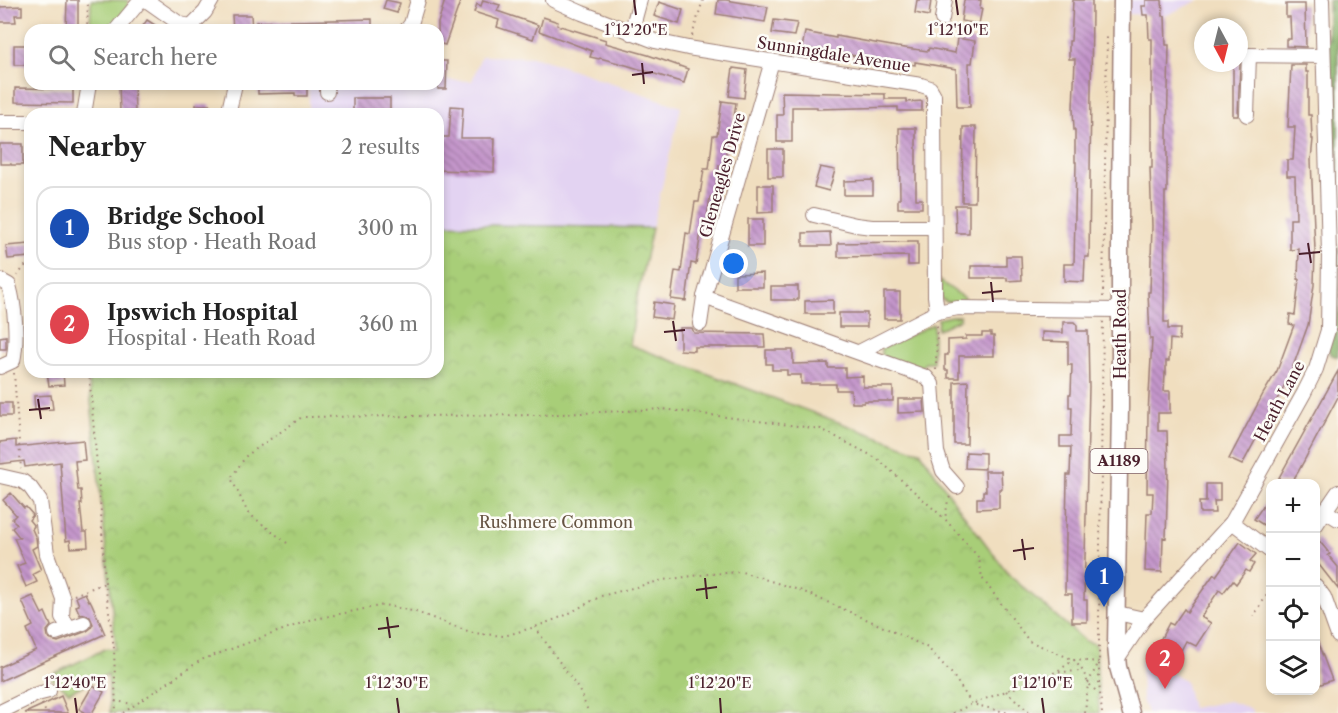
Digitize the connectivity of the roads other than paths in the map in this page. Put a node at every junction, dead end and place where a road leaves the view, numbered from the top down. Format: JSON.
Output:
{"nodes":[{"id":1,"x":141,"y":0,"type":"edge"},
{"id":2,"x":146,"y":0,"type":"edge"},
{"id":3,"x":212,"y":0,"type":"edge"},
{"id":4,"x":418,"y":0,"type":"edge"},
{"id":5,"x":553,"y":0,"type":"edge"},
{"id":6,"x":640,"y":0,"type":"edge"},
{"id":7,"x":945,"y":0,"type":"edge"},
{"id":8,"x":1322,"y":0,"type":"edge"},
{"id":9,"x":1125,"y":2,"type":"edge"},
{"id":10,"x":942,"y":19,"type":"dead end"},
{"id":11,"x":121,"y":24,"type":"edge"},
{"id":12,"x":180,"y":24,"type":"edge"},
{"id":13,"x":196,"y":24,"type":"edge"},
{"id":14,"x":411,"y":24,"type":"edge"},
{"id":15,"x":631,"y":33,"type":"junction"},
{"id":16,"x":1323,"y":56,"type":"junction"},
{"id":17,"x":772,"y":61,"type":"junction"},
{"id":18,"x":88,"y":90,"type":"edge"},
{"id":19,"x":234,"y":90,"type":"edge"},
{"id":20,"x":85,"y":108,"type":"edge"},
{"id":21,"x":230,"y":108,"type":"edge"},
{"id":22,"x":1247,"y":115,"type":"dead end"},
{"id":23,"x":0,"y":122,"type":"edge"},
{"id":24,"x":24,"y":122,"type":"edge"},
{"id":25,"x":814,"y":215,"type":"dead end"},
{"id":26,"x":934,"y":227,"type":"junction"},
{"id":27,"x":5,"y":282,"type":"edge"},
{"id":28,"x":704,"y":297,"type":"junction"},
{"id":29,"x":1120,"y":310,"type":"junction"},
{"id":30,"x":937,"y":312,"type":"junction"},
{"id":31,"x":700,"y":324,"type":"dead end"},
{"id":32,"x":859,"y":352,"type":"junction"},
{"id":33,"x":0,"y":367,"type":"edge"},
{"id":34,"x":0,"y":476,"type":"edge"},
{"id":35,"x":957,"y":487,"type":"road end"},
{"id":36,"x":1338,"y":492,"type":"edge"},
{"id":37,"x":1325,"y":510,"type":"junction"},
{"id":38,"x":1320,"y":518,"type":"edge"},
{"id":39,"x":1338,"y":519,"type":"edge"},
{"id":40,"x":1232,"y":522,"type":"junction"},
{"id":41,"x":1266,"y":548,"type":"edge"},
{"id":42,"x":1317,"y":587,"type":"edge"},
{"id":43,"x":1117,"y":613,"type":"junction"},
{"id":44,"x":1144,"y":619,"type":"junction"},
{"id":45,"x":84,"y":623,"type":"dead end"},
{"id":46,"x":69,"y":627,"type":"junction"},
{"id":47,"x":56,"y":633,"type":"dead end"},
{"id":48,"x":1338,"y":636,"type":"edge"},
{"id":49,"x":1118,"y":663,"type":"junction"},
{"id":50,"x":49,"y":691,"type":"dead end"},
{"id":51,"x":0,"y":711,"type":"edge"},
{"id":52,"x":1118,"y":713,"type":"edge"},
{"id":53,"x":1131,"y":713,"type":"edge"}],
"edges":[{"from":1,"to":11,"type":"street"},
{"from":2,"to":12,"type":"street"},
{"from":3,"to":13,"type":"street"},
{"from":4,"to":14,"type":"street"},
{"from":5,"to":15,"type":"street","name":"Sunningdale Avenue"},
{"from":6,"to":15,"type":"street"},
{"from":7,"to":10,"type":"street"},
{"from":8,"to":16,"type":"street","name":"Heath Lane"},
{"from":9,"to":29,"type":"main road","name":"Heath Road","number":"A1189"},
{"from":15,"to":17,"type":"street","name":"Sunningdale Avenue"},
{"from":16,"to":22,"type":"street"},
{"from":16,"to":40,"type":"street","name":"Heath Lane"},
{"from":17,"to":26,"type":"street","name":"Sunningdale Avenue"},
{"from":17,"to":28,"type":"street","name":"Gleneagles Drive"},
{"from":18,"to":20,"type":"street"},
{"from":19,"to":21,"type":"street"},
{"from":23,"to":24,"type":"street"},
{"from":25,"to":26,"type":"street"},
{"from":26,"to":30,"type":"street","name":"Sunningdale Avenue"},
{"from":27,"to":33,"type":"street"},
{"from":28,"to":31,"type":"street","name":"Gleneagles Drive"},
{"from":28,"to":32,"type":"street"},
{"from":29,"to":30,"type":"street"},
{"from":29,"to":43,"type":"main road","name":"Heath Road","number":"A1189"},
{"from":30,"to":32,"type":"street"},
{"from":32,"to":35,"type":"street"},
{"from":34,"to":46,"type":"street"},
{"from":36,"to":37,"type":"street"},
{"from":37,"to":38,"type":"street"},
{"from":37,"to":39,"type":"street"},
{"from":40,"to":41,"type":"street"},
{"from":40,"to":44,"type":"street","name":"Heath Lane"},
{"from":42,"to":48,"type":"street"},
{"from":43,"to":44,"type":"street"},
{"from":43,"to":49,"type":"main road","name":"Heath Road"},
{"from":44,"to":49,"type":"street","name":"Heath Lane"},
{"from":45,"to":46,"type":"street"},
{"from":46,"to":47,"type":"street"},
{"from":49,"to":52,"type":"main road","name":"Heath Road"},
{"from":49,"to":53,"type":"main road","name":"Heath Road"},
{"from":50,"to":51,"type":"street"}]}
